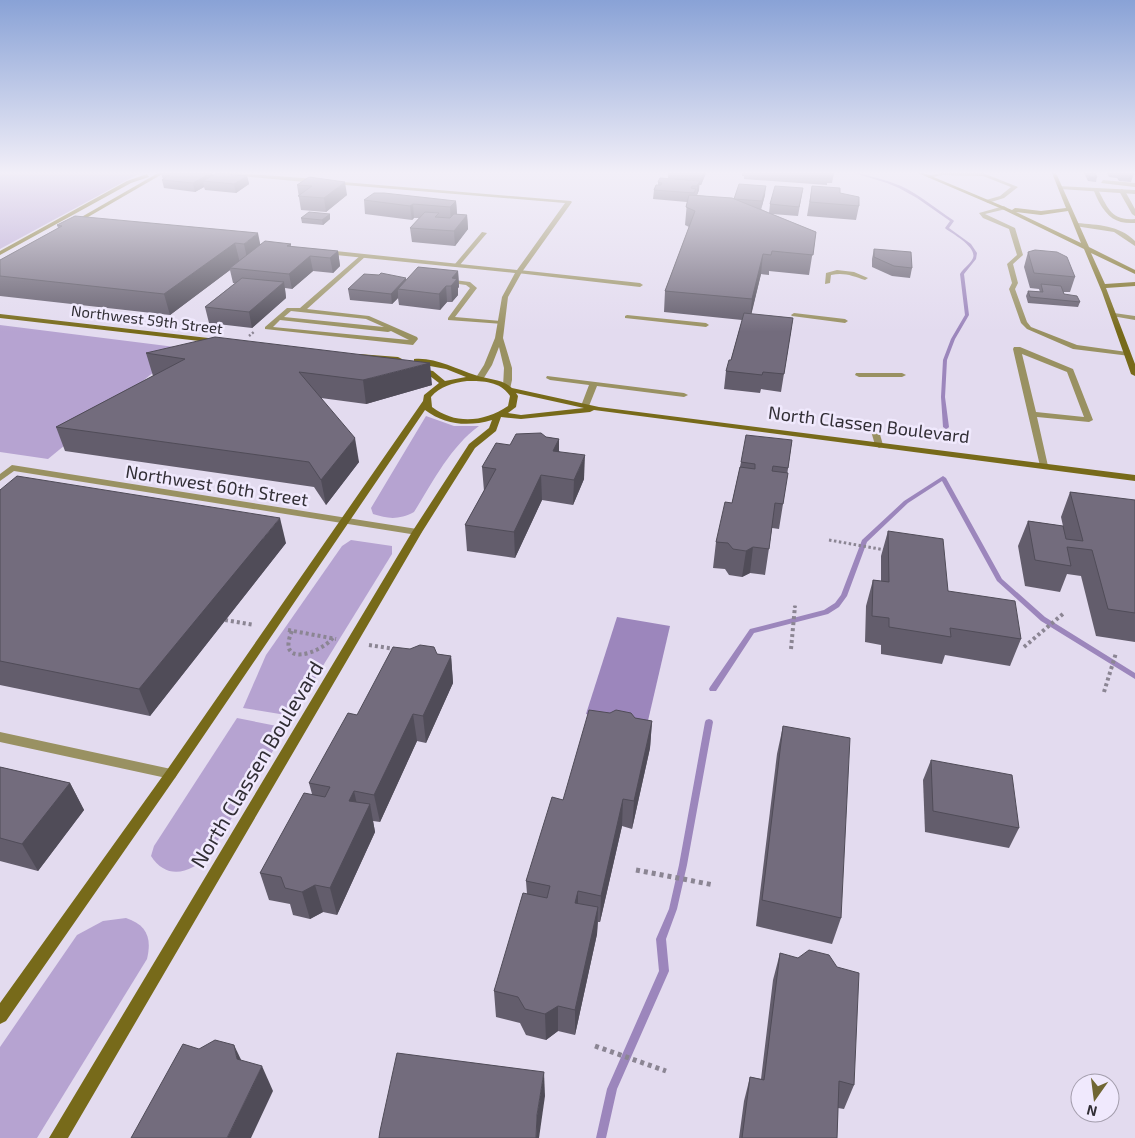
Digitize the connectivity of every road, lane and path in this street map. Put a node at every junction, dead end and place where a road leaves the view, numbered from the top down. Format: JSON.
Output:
{"nodes":[{"id":1,"x":49,"y":226,"type":"edge"},
{"id":2,"x":68,"y":226,"type":"edge"},
{"id":3,"x":552,"y":226,"type":"edge"},
{"id":4,"x":1007,"y":226,"type":"edge"},
{"id":5,"x":1042,"y":226,"type":"edge"},
{"id":6,"x":1077,"y":226,"type":"edge"},
{"id":7,"x":1087,"y":226,"type":"edge"},
{"id":8,"x":82,"y":228,"type":"edge"},
{"id":9,"x":484,"y":233,"type":"dead end"},
{"id":10,"x":1135,"y":244,"type":"edge"},
{"id":11,"x":1086,"y":247,"type":"junction"},
{"id":12,"x":316,"y":251,"type":"edge"},
{"id":13,"x":0,"y":253,"type":"edge"},
{"id":14,"x":363,"y":256,"type":"junction"},
{"id":15,"x":442,"y":263,"type":"junction"},
{"id":16,"x":457,"y":265,"type":"junction"},
{"id":17,"x":520,"y":272,"type":"junction"},
{"id":18,"x":1135,"y":272,"type":"edge"},
{"id":19,"x":433,"y":274,"type":"edge"},
{"id":20,"x":865,"y":278,"type":"dead end"},
{"id":21,"x":438,"y":280,"type":"edge"},
{"id":22,"x":827,"y":283,"type":"dead end"},
{"id":23,"x":1135,"y":284,"type":"edge"},
{"id":24,"x":640,"y":285,"type":"dead end"},
{"id":25,"x":1103,"y":286,"type":"junction"},
{"id":26,"x":302,"y":310,"type":"junction"},
{"id":27,"x":0,"y":315,"type":"edge"},
{"id":28,"x":794,"y":315,"type":"dead end"},
{"id":29,"x":1114,"y":315,"type":"junction"},
{"id":30,"x":627,"y":316,"type":"dead end"},
{"id":31,"x":278,"y":318,"type":"junction"},
{"id":32,"x":1135,"y":318,"type":"edge"},
{"id":33,"x":845,"y":321,"type":"dead end"},
{"id":34,"x":501,"y":323,"type":"junction"},
{"id":35,"x":706,"y":325,"type":"dead end"},
{"id":36,"x":255,"y":330,"type":"dead end"},
{"id":37,"x":396,"y":331,"type":"junction"},
{"id":38,"x":249,"y":336,"type":"dead end"},
{"id":39,"x":499,"y":338,"type":"junction"},
{"id":40,"x":228,"y":343,"type":"edge"},
{"id":41,"x":1130,"y":357,"type":"edge"},
{"id":42,"x":401,"y":367,"type":"edge"},
{"id":43,"x":410,"y":368,"type":"edge"},
{"id":44,"x":1135,"y":374,"type":"edge"},
{"id":45,"x":859,"y":375,"type":"dead end"},
{"id":46,"x":902,"y":375,"type":"dead end"},
{"id":47,"x":550,"y":378,"type":"dead end"},
{"id":48,"x":477,"y":379,"type":"junction"},
{"id":49,"x":594,"y":383,"type":"junction"},
{"id":50,"x":443,"y":384,"type":"junction"},
{"id":51,"x":509,"y":389,"type":"junction"},
{"id":52,"x":684,"y":395,"type":"dead end"},
{"id":53,"x":426,"y":402,"type":"junction"},
{"id":54,"x":585,"y":406,"type":"junction"},
{"id":55,"x":598,"y":409,"type":"junction"},
{"id":56,"x":1032,"y":414,"type":"junction"},
{"id":57,"x":499,"y":416,"type":"junction"},
{"id":58,"x":873,"y":424,"type":"dead end"},
{"id":59,"x":879,"y":445,"type":"junction"},
{"id":60,"x":1044,"y":466,"type":"junction"},
{"id":61,"x":0,"y":478,"type":"edge"},
{"id":62,"x":1135,"y":478,"type":"edge"},
{"id":63,"x":344,"y":521,"type":"junction"},
{"id":64,"x":418,"y":532,"type":"junction"},
{"id":65,"x":829,"y":540,"type":"dead end"},
{"id":66,"x":888,"y":551,"type":"edge"},
{"id":67,"x":794,"y":603,"type":"dead end"},
{"id":68,"x":1064,"y":613,"type":"dead end"},
{"id":69,"x":333,"y":638,"type":"joint"},
{"id":70,"x":375,"y":646,"type":"dead end"},
{"id":71,"x":1024,"y":646,"type":"dead end"},
{"id":72,"x":791,"y":649,"type":"dead end"},
{"id":73,"x":398,"y":650,"type":"edge"},
{"id":74,"x":1116,"y":653,"type":"dead end"},
{"id":75,"x":1104,"y":692,"type":"dead end"},
{"id":76,"x":0,"y":737,"type":"edge"},
{"id":77,"x":171,"y":774,"type":"junction"},
{"id":78,"x":636,"y":870,"type":"dead end"},
{"id":79,"x":714,"y":886,"type":"dead end"},
{"id":80,"x":0,"y":1016,"type":"edge"},
{"id":81,"x":595,"y":1046,"type":"dead end"},
{"id":82,"x":666,"y":1071,"type":"dead end"},
{"id":83,"x":58,"y":1138,"type":"edge"}],
"edges":[{"from":1,"to":13,"type":"main road"},
{"from":2,"to":8,"type":"street"},
{"from":3,"to":17,"type":"street"},
{"from":4,"to":41,"type":"street"},
{"from":5,"to":11,"type":"main road"},
{"from":6,"to":11,"type":"main road"},
{"from":7,"to":10,"type":"street"},
{"from":9,"to":16,"type":"street"},
{"from":11,"to":18,"type":"main road"},
{"from":11,"to":25,"type":"main road"},
{"from":12,"to":14,"type":"street"},
{"from":14,"to":15,"type":"street"},
{"from":14,"to":26,"type":"street"},
{"from":15,"to":16,"type":"street"},
{"from":15,"to":19,"type":"street"},
{"from":16,"to":17,"type":"street"},
{"from":17,"to":24,"type":"street"},
{"from":17,"to":34,"type":"street"},
{"from":20,"to":22,"type":"street"},
{"from":21,"to":34,"type":"street"},
{"from":23,"to":25,"type":"main road"},
{"from":25,"to":29,"type":"main road"},
{"from":26,"to":31,"type":"street"},
{"from":26,"to":37,"type":"street"},
{"from":27,"to":40,"type":"main road","name":"Northwest 59th Street"},
{"from":28,"to":33,"type":"street"},
{"from":29,"to":32,"type":"street"},
{"from":29,"to":41,"type":"main road"},
{"from":30,"to":35,"type":"street"},
{"from":31,"to":37,"type":"street"},
{"from":31,"to":37,"type":"street"},
{"from":34,"to":39,"type":"street"},
{"from":36,"to":38,"type":"path"},
{"from":39,"to":48,"type":"street"},
{"from":39,"to":51,"type":"street"},
{"from":41,"to":44,"type":"main road"},
{"from":42,"to":48,"type":"main road"},
{"from":43,"to":50,"type":"main road"},
{"from":45,"to":46,"type":"street"},
{"from":47,"to":49,"type":"street"},
{"from":48,"to":50,"type":"main road","name":"North Classen Boulevard"},
{"from":48,"to":51,"type":"main road","name":"North Classen Boulevard"},
{"from":49,"to":52,"type":"street"},
{"from":49,"to":54,"type":"street"},
{"from":50,"to":53,"type":"main road"},
{"from":51,"to":54,"type":"main road","name":"North Classen Boulevard"},
{"from":51,"to":57,"type":"main road","name":"North Classen Boulevard"},
{"from":53,"to":57,"type":"main road","name":"North Classen Boulevard"},
{"from":53,"to":63,"type":"main road"},
{"from":54,"to":55,"type":"main road","name":"North Classen Boulevard"},
{"from":55,"to":57,"type":"main road","name":"North Classen Boulevard"},
{"from":55,"to":59,"type":"main road","name":"North Classen Boulevard"},
{"from":56,"to":56,"type":"street"},
{"from":56,"to":60,"type":"street"},
{"from":57,"to":64,"type":"main road","name":"North Classen Boulevard"},
{"from":58,"to":59,"type":"street"},
{"from":59,"to":60,"type":"main road","name":"North Classen Boulevard"},
{"from":60,"to":62,"type":"main road","name":"North Classen Boulevard"},
{"from":61,"to":63,"type":"street","name":"Northwest 60th Street"},
{"from":63,"to":64,"type":"street","name":"Northwest 60th Street"},
{"from":63,"to":77,"type":"main road"},
{"from":64,"to":83,"type":"main road","name":"North Classen Boulevard"},
{"from":65,"to":66,"type":"path"},
{"from":67,"to":72,"type":"path"},
{"from":68,"to":71,"type":"path"},
{"from":69,"to":69,"type":"path"},
{"from":70,"to":73,"type":"path"},
{"from":74,"to":75,"type":"path"},
{"from":76,"to":77,"type":"street"},
{"from":77,"to":80,"type":"main road"},
{"from":78,"to":79,"type":"path"},
{"from":81,"to":82,"type":"path"}]}
